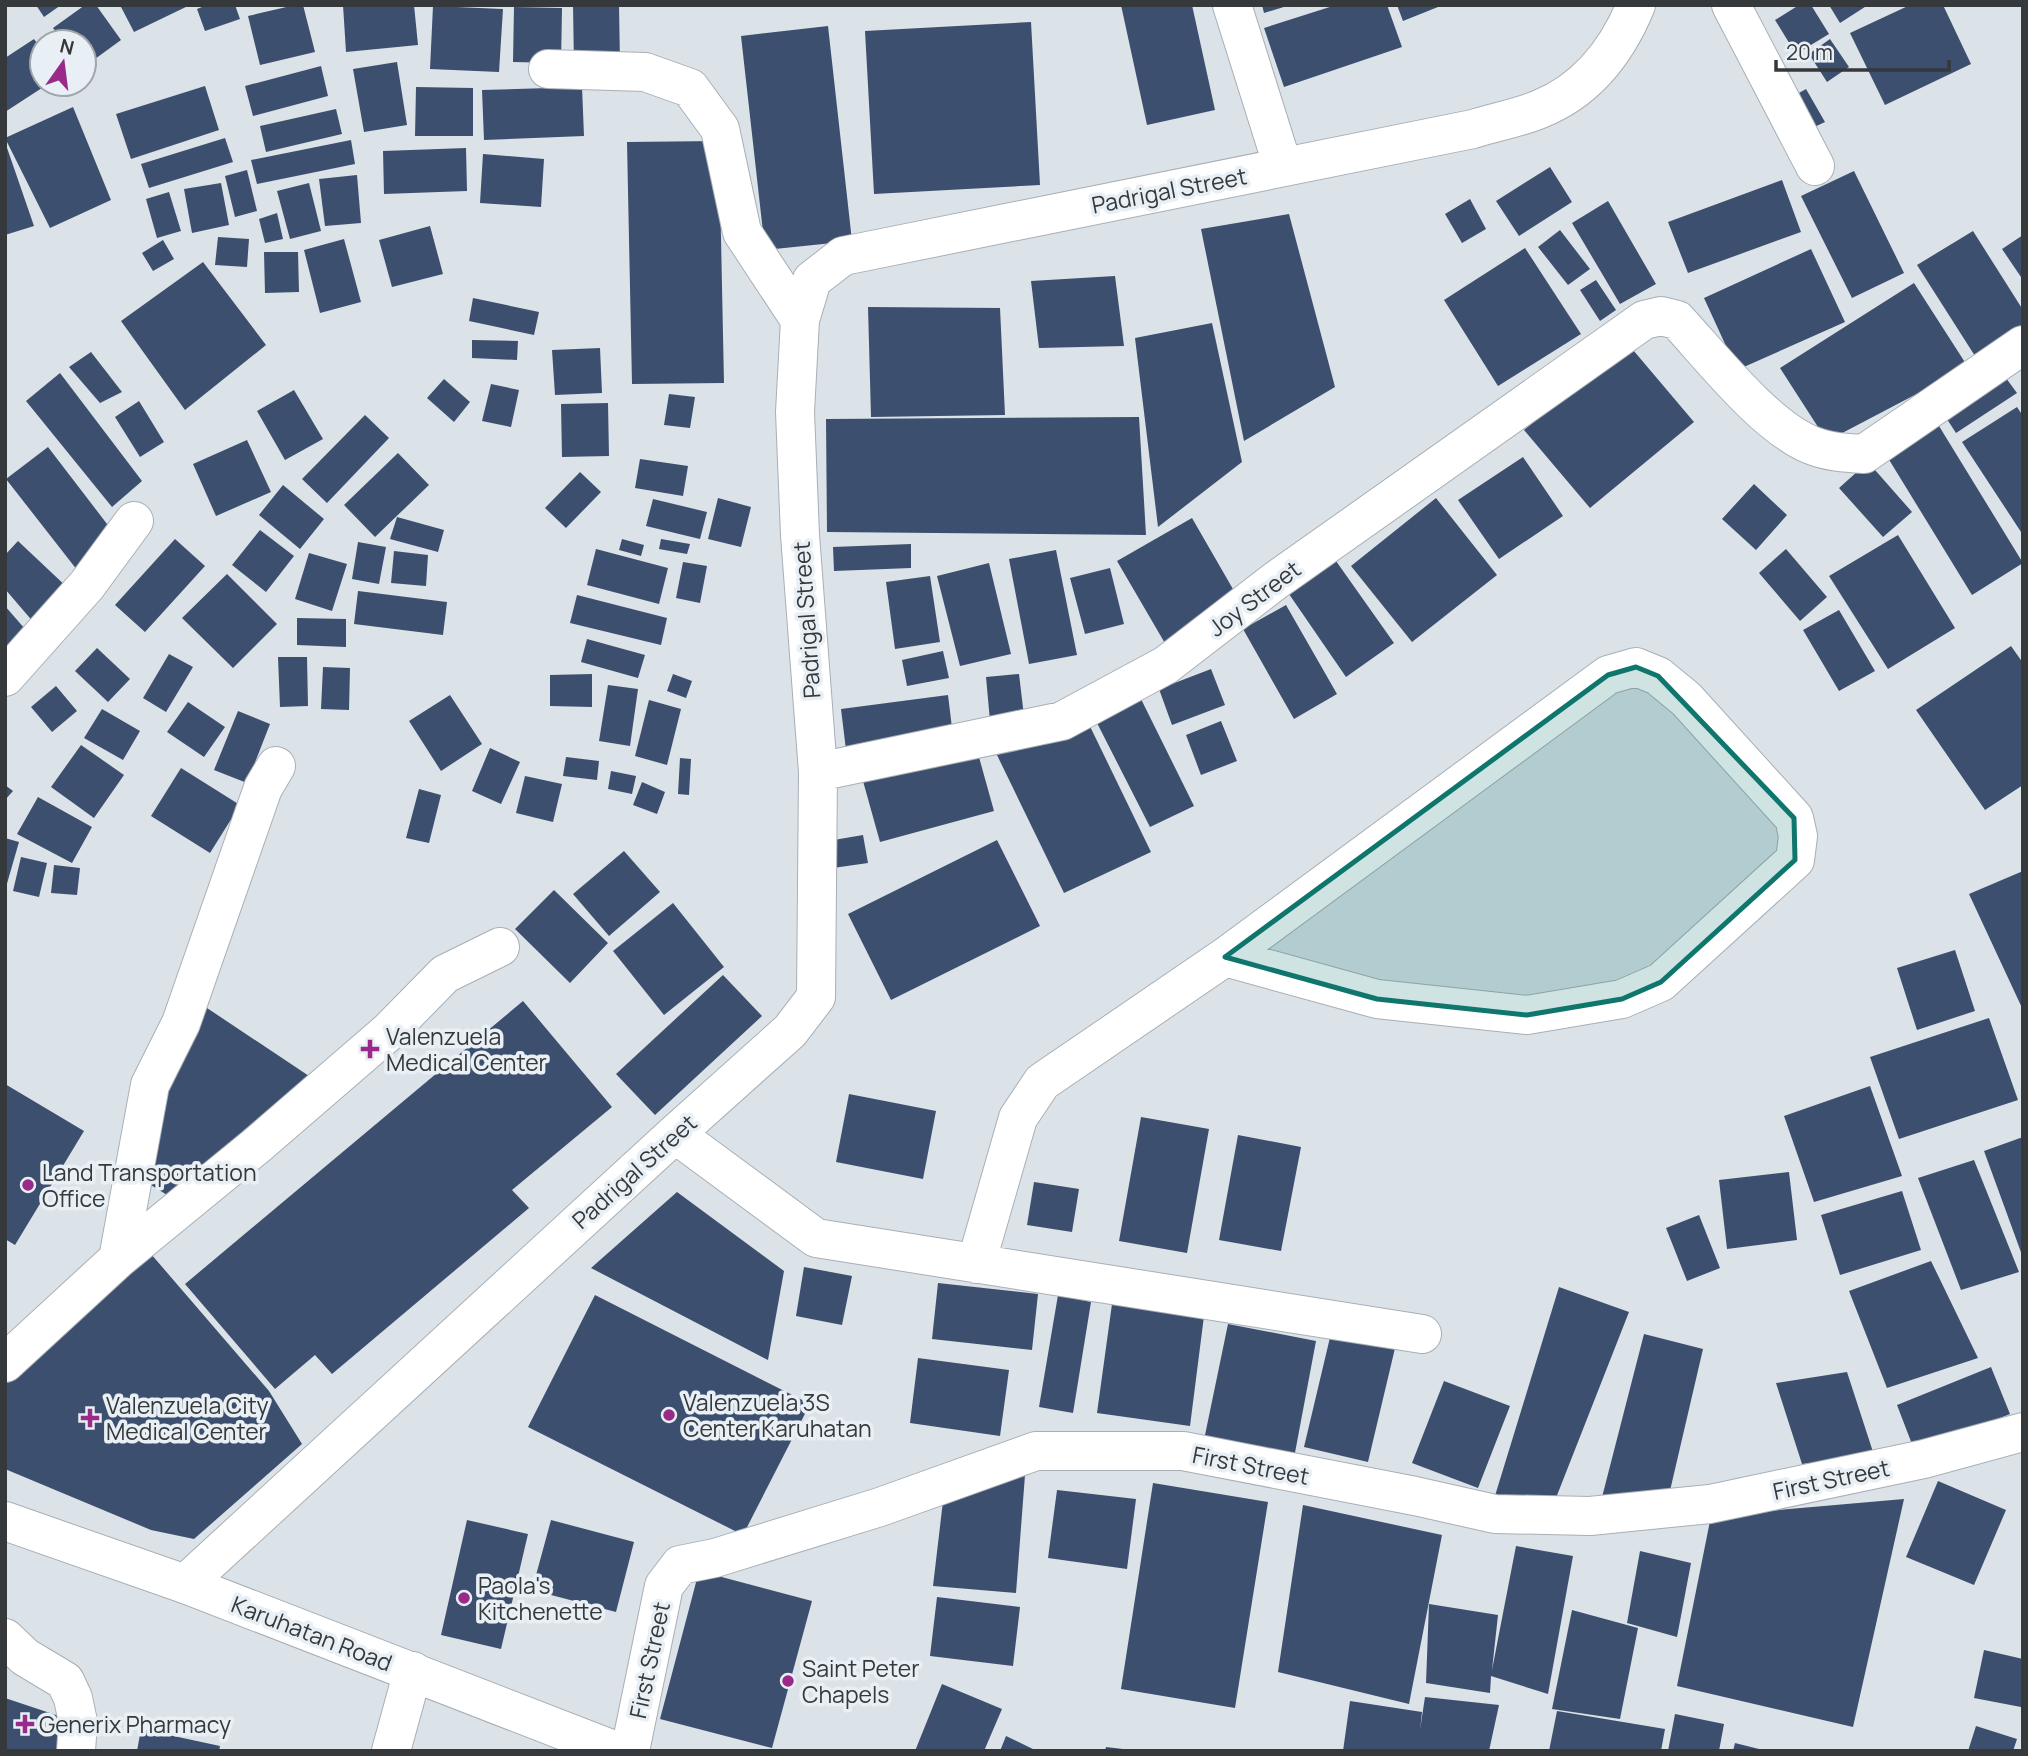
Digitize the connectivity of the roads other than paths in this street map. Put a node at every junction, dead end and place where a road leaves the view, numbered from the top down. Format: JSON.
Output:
{"nodes":[{"id":1,"x":1232,"y":5,"type":"edge"},
{"id":2,"x":1636,"y":5,"type":"edge"},
{"id":3,"x":1731,"y":5,"type":"edge"},
{"id":4,"x":548,"y":68,"type":"dead end"},
{"id":5,"x":1815,"y":166,"type":"dead end"},
{"id":6,"x":1283,"y":167,"type":"junction"},
{"id":7,"x":800,"y":320,"type":"junction"},
{"id":8,"x":2023,"y":345,"type":"edge"},
{"id":9,"x":134,"y":521,"type":"dead end"},
{"id":10,"x":5,"y":677,"type":"edge"},
{"id":11,"x":276,"y":766,"type":"dead end"},
{"id":12,"x":818,"y":772,"type":"junction"},
{"id":13,"x":500,"y":947,"type":"dead end"},
{"id":14,"x":1225,"y":957,"type":"junction"},
{"id":15,"x":675,"y":1134,"type":"junction"},
{"id":16,"x":118,"y":1259,"type":"junction"},
{"id":17,"x":976,"y":1264,"type":"junction"},
{"id":18,"x":1422,"y":1334,"type":"dead end"},
{"id":19,"x":5,"y":1363,"type":"edge"},
{"id":20,"x":2023,"y":1432,"type":"edge"},
{"id":21,"x":5,"y":1521,"type":"edge"},
{"id":22,"x":185,"y":1584,"type":"junction"},
{"id":23,"x":5,"y":1638,"type":"edge"},
{"id":24,"x":413,"y":1671,"type":"junction"},
{"id":25,"x":76,"y":1751,"type":"edge"},
{"id":26,"x":391,"y":1751,"type":"edge"},
{"id":27,"x":617,"y":1751,"type":"edge"},
{"id":28,"x":630,"y":1751,"type":"edge"}],
"edges":[{"from":1,"to":6,"type":"street"},
{"from":2,"to":6,"type":"street","name":"Padrigal Street"},
{"from":3,"to":5,"type":"street"},
{"from":4,"to":7,"type":"street"},
{"from":6,"to":7,"type":"street","name":"Padrigal Street"},
{"from":7,"to":12,"type":"street","name":"Padrigal Street"},
{"from":8,"to":12,"type":"street","name":"Joy Street"},
{"from":9,"to":10,"type":"street"},
{"from":11,"to":16,"type":"street"},
{"from":12,"to":15,"type":"street","name":"Padrigal Street"},
{"from":13,"to":16,"type":"street"},
{"from":14,"to":14,"type":"street"},
{"from":14,"to":17,"type":"street"},
{"from":15,"to":17,"type":"street"},
{"from":15,"to":22,"type":"street","name":"Padrigal Street"},
{"from":16,"to":19,"type":"street"},
{"from":17,"to":18,"type":"street"},
{"from":20,"to":28,"type":"street","name":"First Street"},
{"from":21,"to":22,"type":"street","name":"Karuhatan Road"},
{"from":22,"to":24,"type":"street","name":"Karuhatan Road"},
{"from":23,"to":25,"type":"street"},
{"from":24,"to":26,"type":"street"},
{"from":24,"to":27,"type":"street","name":"Karuhatan Road"}]}
